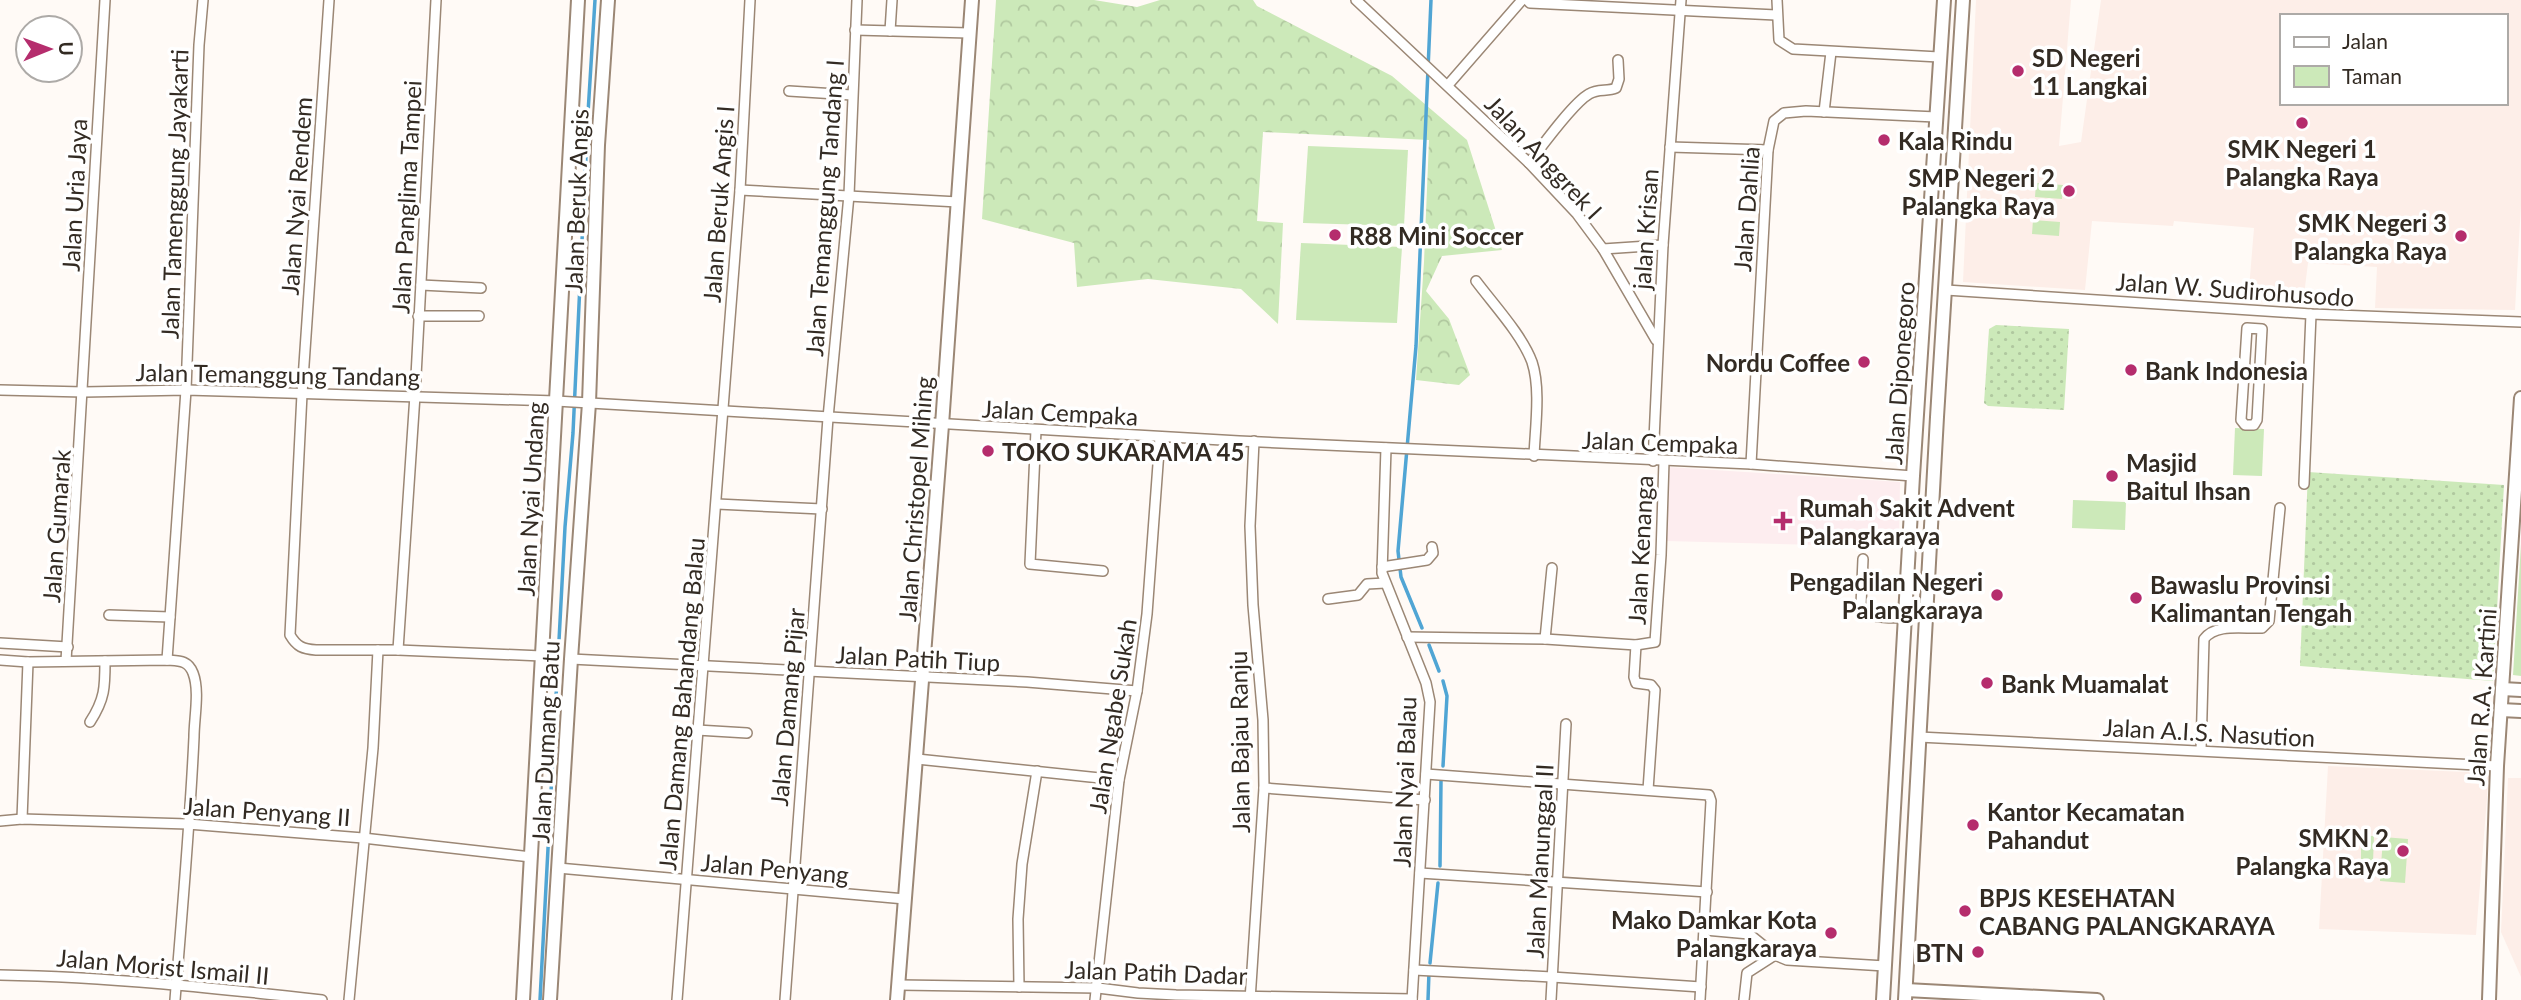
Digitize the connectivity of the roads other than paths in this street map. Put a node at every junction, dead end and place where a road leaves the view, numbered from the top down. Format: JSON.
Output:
{"nodes":[{"id":1,"x":105,"y":0,"type":"edge"},
{"id":2,"x":204,"y":0,"type":"edge"},
{"id":3,"x":329,"y":0,"type":"edge"},
{"id":4,"x":436,"y":0,"type":"edge"},
{"id":5,"x":578,"y":0,"type":"edge"},
{"id":6,"x":608,"y":0,"type":"edge"},
{"id":7,"x":750,"y":0,"type":"edge"},
{"id":8,"x":857,"y":0,"type":"edge"},
{"id":9,"x":892,"y":0,"type":"edge"},
{"id":10,"x":971,"y":0,"type":"edge"},
{"id":11,"x":1356,"y":0,"type":"edge"},
{"id":12,"x":1525,"y":0,"type":"edge"},
{"id":13,"x":1777,"y":0,"type":"edge"},
{"id":14,"x":1944,"y":0,"type":"edge"},
{"id":15,"x":1963,"y":0,"type":"edge"},
{"id":16,"x":1603,"y":3,"type":"edge"},
{"id":17,"x":1680,"y":5,"type":"edge"},
{"id":18,"x":1776,"y":15,"type":"junction"},
{"id":19,"x":855,"y":30,"type":"junction"},
{"id":20,"x":890,"y":31,"type":"junction"},
{"id":21,"x":970,"y":33,"type":"junction"},
{"id":22,"x":1831,"y":52,"type":"junction"},
{"id":23,"x":1940,"y":57,"type":"junction"},
{"id":24,"x":1618,"y":60,"type":"dead end"},
{"id":25,"x":1448,"y":85,"type":"junction"},
{"id":26,"x":789,"y":91,"type":"dead end"},
{"id":27,"x":852,"y":95,"type":"junction"},
{"id":28,"x":1824,"y":112,"type":"junction"},
{"id":29,"x":1936,"y":117,"type":"junction"},
{"id":30,"x":1670,"y":147,"type":"junction"},
{"id":31,"x":1768,"y":150,"type":"junction"},
{"id":32,"x":1529,"y":163,"type":"junction"},
{"id":33,"x":740,"y":190,"type":"junction"},
{"id":34,"x":849,"y":195,"type":"junction"},
{"id":35,"x":958,"y":202,"type":"junction"},
{"id":36,"x":1662,"y":245,"type":"junction"},
{"id":37,"x":1603,"y":249,"type":"junction"},
{"id":38,"x":1476,"y":281,"type":"dead end"},
{"id":39,"x":421,"y":285,"type":"junction"},
{"id":40,"x":481,"y":288,"type":"dead end"},
{"id":41,"x":1946,"y":290,"type":"junction"},
{"id":42,"x":2256,"y":310,"type":"junction"},
{"id":43,"x":2311,"y":314,"type":"junction"},
{"id":44,"x":418,"y":316,"type":"junction"},
{"id":45,"x":479,"y":316,"type":"dead end"},
{"id":46,"x":2521,"y":322,"type":"edge"},
{"id":47,"x":2255,"y":329,"type":"junction"},
{"id":48,"x":1658,"y":343,"type":"junction"},
{"id":49,"x":0,"y":390,"type":"edge"},
{"id":50,"x":186,"y":390,"type":"junction"},
{"id":51,"x":83,"y":392,"type":"junction"},
{"id":52,"x":302,"y":394,"type":"junction"},
{"id":53,"x":415,"y":395,"type":"junction"},
{"id":54,"x":2521,"y":398,"type":"edge"},
{"id":55,"x":558,"y":401,"type":"junction"},
{"id":56,"x":587,"y":403,"type":"junction"},
{"id":57,"x":721,"y":411,"type":"junction"},
{"id":58,"x":828,"y":418,"type":"junction"},
{"id":59,"x":942,"y":425,"type":"junction"},
{"id":60,"x":1036,"y":430,"type":"junction"},
{"id":61,"x":1160,"y":437,"type":"junction"},
{"id":62,"x":1254,"y":442,"type":"junction"},
{"id":63,"x":1386,"y":448,"type":"junction"},
{"id":64,"x":1534,"y":456,"type":"junction"},
{"id":65,"x":1653,"y":461,"type":"junction"},
{"id":66,"x":1664,"y":461,"type":"junction"},
{"id":67,"x":1751,"y":464,"type":"junction"},
{"id":68,"x":1913,"y":476,"type":"junction"},
{"id":69,"x":1934,"y":477,"type":"junction"},
{"id":70,"x":2304,"y":484,"type":"dead end"},
{"id":71,"x":717,"y":504,"type":"junction"},
{"id":72,"x":2280,"y":508,"type":"dead end"},
{"id":73,"x":822,"y":509,"type":"junction"},
{"id":74,"x":1432,"y":547,"type":"dead end"},
{"id":75,"x":1863,"y":559,"type":"dead end"},
{"id":76,"x":1390,"y":567,"type":"junction"},
{"id":77,"x":1552,"y":568,"type":"dead end"},
{"id":78,"x":1103,"y":570,"type":"dead end"},
{"id":79,"x":1908,"y":579,"type":"junction"},
{"id":80,"x":1927,"y":579,"type":"junction"},
{"id":81,"x":1385,"y":583,"type":"junction"},
{"id":82,"x":1328,"y":599,"type":"dead end"},
{"id":83,"x":109,"y":615,"type":"dead end"},
{"id":84,"x":170,"y":617,"type":"junction"},
{"id":85,"x":1905,"y":618,"type":"junction"},
{"id":86,"x":1414,"y":637,"type":"junction"},
{"id":87,"x":1545,"y":639,"type":"junction"},
{"id":88,"x":0,"y":643,"type":"edge"},
{"id":89,"x":1636,"y":645,"type":"junction"},
{"id":90,"x":68,"y":647,"type":"junction"},
{"id":91,"x":378,"y":650,"type":"junction"},
{"id":92,"x":398,"y":650,"type":"junction"},
{"id":93,"x":542,"y":656,"type":"junction"},
{"id":94,"x":570,"y":659,"type":"junction"},
{"id":95,"x":0,"y":660,"type":"edge"},
{"id":96,"x":167,"y":660,"type":"junction"},
{"id":97,"x":105,"y":661,"type":"junction"},
{"id":98,"x":28,"y":662,"type":"junction"},
{"id":99,"x":66,"y":662,"type":"junction"},
{"id":100,"x":702,"y":667,"type":"junction"},
{"id":101,"x":810,"y":672,"type":"junction"},
{"id":102,"x":923,"y":679,"type":"junction"},
{"id":103,"x":2502,"y":689,"type":"junction"},
{"id":104,"x":2521,"y":690,"type":"edge"},
{"id":105,"x":1137,"y":691,"type":"junction"},
{"id":106,"x":2501,"y":710,"type":"junction"},
{"id":107,"x":2521,"y":711,"type":"edge"},
{"id":108,"x":90,"y":722,"type":"dead end"},
{"id":109,"x":1566,"y":724,"type":"dead end"},
{"id":110,"x":697,"y":730,"type":"junction"},
{"id":111,"x":747,"y":733,"type":"dead end"},
{"id":112,"x":1919,"y":737,"type":"junction"},
{"id":113,"x":2201,"y":750,"type":"junction"},
{"id":114,"x":917,"y":759,"type":"junction"},
{"id":115,"x":2497,"y":766,"type":"junction"},
{"id":116,"x":1037,"y":771,"type":"junction"},
{"id":117,"x":1433,"y":775,"type":"junction"},
{"id":118,"x":1119,"y":780,"type":"junction"},
{"id":119,"x":1562,"y":785,"type":"junction"},
{"id":120,"x":1264,"y":788,"type":"junction"},
{"id":121,"x":1648,"y":790,"type":"junction"},
{"id":122,"x":1425,"y":800,"type":"junction"},
{"id":123,"x":22,"y":819,"type":"junction"},
{"id":124,"x":0,"y":821,"type":"edge"},
{"id":125,"x":188,"y":824,"type":"junction"},
{"id":126,"x":363,"y":838,"type":"junction"},
{"id":127,"x":531,"y":858,"type":"junction"},
{"id":128,"x":1892,"y":863,"type":"junction"},
{"id":129,"x":1913,"y":865,"type":"junction"},
{"id":130,"x":558,"y":869,"type":"junction"},
{"id":131,"x":1428,"y":874,"type":"junction"},
{"id":132,"x":686,"y":880,"type":"junction"},
{"id":133,"x":1556,"y":882,"type":"junction"},
{"id":134,"x":794,"y":887,"type":"junction"},
{"id":135,"x":1707,"y":892,"type":"junction"},
{"id":136,"x":905,"y":899,"type":"junction"},
{"id":137,"x":1705,"y":930,"type":"junction"},
{"id":138,"x":1775,"y":955,"type":"junction"},
{"id":139,"x":1885,"y":966,"type":"junction"},
{"id":140,"x":1420,"y":970,"type":"junction"},
{"id":141,"x":0,"y":975,"type":"edge"},
{"id":142,"x":1552,"y":977,"type":"junction"},
{"id":143,"x":177,"y":985,"type":"junction"},
{"id":144,"x":899,"y":985,"type":"junction"},
{"id":145,"x":1019,"y":987,"type":"junction"},
{"id":146,"x":1701,"y":987,"type":"junction"},
{"id":147,"x":1098,"y":988,"type":"junction"},
{"id":148,"x":1905,"y":995,"type":"edge"},
{"id":149,"x":1250,"y":997,"type":"edge"},
{"id":150,"x":1329,"y":999,"type":"edge"},
{"id":151,"x":175,"y":1000,"type":"edge"},
{"id":152,"x":322,"y":1000,"type":"edge"},
{"id":153,"x":349,"y":1000,"type":"edge"},
{"id":154,"x":523,"y":1000,"type":"edge"},
{"id":155,"x":550,"y":1000,"type":"edge"},
{"id":156,"x":677,"y":1000,"type":"edge"},
{"id":157,"x":785,"y":1000,"type":"edge"},
{"id":158,"x":897,"y":1000,"type":"edge"},
{"id":159,"x":1095,"y":1000,"type":"edge"},
{"id":160,"x":1412,"y":1000,"type":"edge"},
{"id":161,"x":1550,"y":1000,"type":"edge"},
{"id":162,"x":1700,"y":1000,"type":"edge"},
{"id":163,"x":1744,"y":1000,"type":"edge"},
{"id":164,"x":1883,"y":1000,"type":"edge"},
{"id":165,"x":2097,"y":1000,"type":"edge"},
{"id":166,"x":2489,"y":1000,"type":"edge"}],
"edges":[{"from":1,"to":51,"type":"street","name":"Jalan Uria Jaya"},
{"from":2,"to":50,"type":"street","name":"Jalan Tamenggung Jayakarti"},
{"from":3,"to":52,"type":"street","name":"Jalan Nyai Rendem"},
{"from":4,"to":39,"type":"street","name":"Jalan Panglima Tampei"},
{"from":5,"to":55,"type":"street","name":"Jalan Nyai Undang"},
{"from":6,"to":56,"type":"street","name":"Jalan Beruk Angis"},
{"from":7,"to":33,"type":"street","name":"Jalan Beruk Angis I"},
{"from":8,"to":19,"type":"street","name":"Jalan Temanggung Tandang I"},
{"from":9,"to":20,"type":"street"},
{"from":10,"to":21,"type":"street","name":"Jalan Christopel Mihing"},
{"from":11,"to":25,"type":"street","name":"Jalan Anggrek I"},
{"from":12,"to":16,"type":"street"},
{"from":12,"to":25,"type":"street"},
{"from":13,"to":18,"type":"street"},
{"from":14,"to":23,"type":"street","name":"Jalan Diponegoro"},
{"from":15,"to":41,"type":"street","name":"Jalan Diponegoro"},
{"from":16,"to":17,"type":"street"},
{"from":17,"to":18,"type":"street"},
{"from":17,"to":30,"type":"street","name":"jalan Krisan"},
{"from":18,"to":22,"type":"street"},
{"from":19,"to":20,"type":"street"},
{"from":19,"to":27,"type":"street","name":"Jalan Temanggung Tandang I"},
{"from":20,"to":21,"type":"street"},
{"from":21,"to":35,"type":"street","name":"Jalan Christopel Mihing"},
{"from":22,"to":23,"type":"street"},
{"from":22,"to":28,"type":"street"},
{"from":23,"to":29,"type":"street","name":"Jalan Diponegoro"},
{"from":24,"to":32,"type":"street"},
{"from":25,"to":32,"type":"street","name":"Jalan Anggrek I"},
{"from":26,"to":27,"type":"street"},
{"from":27,"to":34,"type":"street","name":"Jalan Temanggung Tandang I"},
{"from":28,"to":29,"type":"street","name":"Jalan Dahlia"},
{"from":28,"to":31,"type":"street","name":"Jalan Dahlia"},
{"from":29,"to":68,"type":"street","name":"Jalan Diponegoro"},
{"from":30,"to":31,"type":"street"},
{"from":30,"to":36,"type":"street","name":"jalan Krisan"},
{"from":31,"to":67,"type":"street","name":"Jalan Dahlia"},
{"from":32,"to":37,"type":"street","name":"Jalan Anggrek I"},
{"from":33,"to":34,"type":"street"},
{"from":33,"to":57,"type":"street","name":"Jalan Beruk Angis I"},
{"from":34,"to":35,"type":"street"},
{"from":34,"to":58,"type":"street","name":"Jalan Temanggung Tandang I"},
{"from":35,"to":59,"type":"street","name":"Jalan Christopel Mihing"},
{"from":36,"to":37,"type":"street"},
{"from":36,"to":48,"type":"street","name":"jalan Krisan"},
{"from":37,"to":48,"type":"street","name":"Jalan Anggrek I"},
{"from":38,"to":64,"type":"street"},
{"from":39,"to":40,"type":"street"},
{"from":39,"to":44,"type":"street","name":"Jalan Panglima Tampei"},
{"from":41,"to":42,"type":"street","name":"Jalan W. Sudirohusodo"},
{"from":41,"to":69,"type":"street","name":"Jalan Diponegoro"},
{"from":42,"to":43,"type":"street","name":"Jalan W. Sudirohusodo"},
{"from":42,"to":47,"type":"street"},
{"from":43,"to":46,"type":"street","name":"Jalan W. Sudirohusodo"},
{"from":43,"to":70,"type":"street"},
{"from":44,"to":45,"type":"street"},
{"from":44,"to":53,"type":"street","name":"Jalan Panglima Tampei"},
{"from":47,"to":47,"type":"street"},
{"from":48,"to":65,"type":"street","name":"jalan Krisan"},
{"from":49,"to":51,"type":"street","name":"Jalan Temanggung Tandang"},
{"from":50,"to":51,"type":"street","name":"Jalan Temanggung Tandang"},
{"from":50,"to":52,"type":"street","name":"Jalan Temanggung Tandang"},
{"from":50,"to":84,"type":"street","name":"Jalan Tamenggung Jayakarti"},
{"from":51,"to":90,"type":"street","name":"Jalan Gumarak"},
{"from":52,"to":53,"type":"street","name":"Jalan Temanggung Tandang"},
{"from":52,"to":91,"type":"street","name":"Jalan Nyai Rendem"},
{"from":53,"to":55,"type":"street","name":"Jalan Temanggung Tandang"},
{"from":53,"to":92,"type":"street","name":"Jalan Panglima Tampei"},
{"from":54,"to":103,"type":"street","name":"Jalan R.A. Kartini"},
{"from":55,"to":56,"type":"street","name":"Jalan Temanggung Tandang"},
{"from":55,"to":93,"type":"street","name":"Jalan Nyai Undang"},
{"from":56,"to":57,"type":"street","name":"Jalan Cempaka"},
{"from":56,"to":94,"type":"street","name":"Jalan Dumang Batu"},
{"from":57,"to":58,"type":"street","name":"Jalan Cempaka"},
{"from":57,"to":71,"type":"street","name":"Jalan Damang Bahandang Balau"},
{"from":58,"to":59,"type":"street","name":"Jalan Cempaka"},
{"from":58,"to":73,"type":"street","name":"Jalan Damang Pijar"},
{"from":59,"to":60,"type":"street","name":"Jalan Cempaka"},
{"from":59,"to":102,"type":"street","name":"Jalan Christopel Mihing"},
{"from":60,"to":61,"type":"street","name":"Jalan Cempaka"},
{"from":60,"to":78,"type":"street"},
{"from":61,"to":62,"type":"street","name":"Jalan Cempaka"},
{"from":61,"to":105,"type":"street","name":"Jalan Ngabe Sukah"},
{"from":62,"to":63,"type":"street","name":"Jalan Cempaka"},
{"from":62,"to":120,"type":"street","name":"Jalan Bajau Ranju"},
{"from":63,"to":64,"type":"street","name":"Jalan Cempaka"},
{"from":63,"to":76,"type":"street","name":"Jalan Nyai Balau"},
{"from":64,"to":65,"type":"street","name":"Jalan Cempaka"},
{"from":65,"to":66,"type":"street","name":"Jalan Cempaka"},
{"from":66,"to":67,"type":"street","name":"Jalan Cempaka"},
{"from":66,"to":89,"type":"street","name":"Jalan Kenanga"},
{"from":67,"to":68,"type":"street","name":"Jalan Cempaka"},
{"from":68,"to":69,"type":"street"},
{"from":68,"to":79,"type":"street","name":"Jalan Diponegoro"},
{"from":69,"to":80,"type":"street","name":"Jalan Diponegoro"},
{"from":71,"to":73,"type":"street"},
{"from":71,"to":100,"type":"street","name":"Jalan Damang Bahandang Balau"},
{"from":72,"to":113,"type":"street"},
{"from":73,"to":101,"type":"street","name":"Jalan Damang Pijar"},
{"from":74,"to":76,"type":"street"},
{"from":75,"to":85,"type":"street"},
{"from":76,"to":81,"type":"street","name":"Jalan Nyai Balau"},
{"from":77,"to":87,"type":"street"},
{"from":79,"to":80,"type":"street"},
{"from":79,"to":85,"type":"street","name":"Jalan Diponegoro"},
{"from":80,"to":112,"type":"street","name":"Jalan Diponegoro"},
{"from":81,"to":82,"type":"street"},
{"from":81,"to":86,"type":"street","name":"Jalan Nyai Balau"},
{"from":83,"to":84,"type":"street"},
{"from":84,"to":96,"type":"street","name":"Jalan Tamenggung Jayakarti"},
{"from":85,"to":128,"type":"street","name":"Jalan Diponegoro"},
{"from":86,"to":87,"type":"street"},
{"from":86,"to":117,"type":"street","name":"Jalan Nyai Balau"},
{"from":87,"to":89,"type":"street"},
{"from":88,"to":90,"type":"street"},
{"from":89,"to":121,"type":"street"},
{"from":90,"to":99,"type":"street","name":"Jalan Gumarak"},
{"from":91,"to":92,"type":"street","name":"Jalan Nyai Rendem"},
{"from":91,"to":126,"type":"street"},
{"from":92,"to":93,"type":"street","name":"Jalan Nyai Rendem"},
{"from":93,"to":127,"type":"street","name":"Jalan Nyai Undang"},
{"from":94,"to":100,"type":"street","name":"Jalan Patih Tiup"},
{"from":94,"to":130,"type":"street","name":"Jalan Dumang Batu"},
{"from":95,"to":98,"type":"street"},
{"from":96,"to":97,"type":"street"},
{"from":96,"to":125,"type":"street"},
{"from":97,"to":99,"type":"street"},
{"from":97,"to":108,"type":"street"},
{"from":98,"to":99,"type":"street"},
{"from":98,"to":123,"type":"street"},
{"from":100,"to":101,"type":"street","name":"Jalan Patih Tiup"},
{"from":100,"to":110,"type":"street","name":"Jalan Damang Bahandang Balau"},
{"from":101,"to":102,"type":"street","name":"Jalan Patih Tiup"},
{"from":101,"to":134,"type":"street","name":"Jalan Damang Pijar"},
{"from":102,"to":105,"type":"street","name":"Jalan Patih Tiup"},
{"from":102,"to":114,"type":"street","name":"Jalan Christopel Mihing"},
{"from":103,"to":104,"type":"street"},
{"from":103,"to":106,"type":"street","name":"Jalan R.A. Kartini"},
{"from":105,"to":118,"type":"street","name":"Jalan Ngabe Sukah"},
{"from":106,"to":107,"type":"street"},
{"from":106,"to":115,"type":"street","name":"Jalan R.A. Kartini"},
{"from":109,"to":119,"type":"street","name":"Jalan Manunggal II"},
{"from":110,"to":111,"type":"street"},
{"from":110,"to":132,"type":"street","name":"Jalan Damang Bahandang Balau"},
{"from":112,"to":113,"type":"street","name":"Jalan A.I.S. Nasution"},
{"from":112,"to":129,"type":"street","name":"Jalan Diponegoro"},
{"from":113,"to":115,"type":"street","name":"Jalan A.I.S. Nasution"},
{"from":114,"to":116,"type":"street"},
{"from":114,"to":136,"type":"street","name":"Jalan Christopel Mihing"},
{"from":115,"to":166,"type":"street","name":"Jalan R.A. Kartini"},
{"from":116,"to":118,"type":"street"},
{"from":116,"to":145,"type":"street"},
{"from":117,"to":119,"type":"street"},
{"from":117,"to":122,"type":"street","name":"Jalan Nyai Balau"},
{"from":118,"to":147,"type":"street","name":"Jalan Ngabe Sukah"},
{"from":119,"to":121,"type":"street"},
{"from":119,"to":133,"type":"street","name":"Jalan Manunggal II"},
{"from":120,"to":122,"type":"street"},
{"from":120,"to":149,"type":"street","name":"Jalan Bajau Ranju"},
{"from":121,"to":135,"type":"street"},
{"from":122,"to":131,"type":"street","name":"Jalan Nyai Balau"},
{"from":123,"to":124,"type":"street","name":"Jalan Penyang II"},
{"from":123,"to":125,"type":"street","name":"Jalan Penyang II"},
{"from":125,"to":126,"type":"street","name":"Jalan Penyang II"},
{"from":125,"to":143,"type":"street"},
{"from":126,"to":127,"type":"street","name":"Jalan Penyang II"},
{"from":126,"to":153,"type":"street"},
{"from":127,"to":154,"type":"street","name":"Jalan Nyai Undang"},
{"from":128,"to":129,"type":"street"},
{"from":128,"to":139,"type":"street","name":"Jalan Diponegoro"},
{"from":129,"to":148,"type":"street","name":"Jalan Diponegoro"},
{"from":130,"to":132,"type":"street","name":"Jalan Penyang"},
{"from":130,"to":155,"type":"street","name":"Jalan Dumang Batu"},
{"from":131,"to":133,"type":"street"},
{"from":131,"to":140,"type":"street","name":"Jalan Nyai Balau"},
{"from":132,"to":134,"type":"street","name":"Jalan Penyang"},
{"from":132,"to":156,"type":"street","name":"Jalan Damang Bahandang Balau"},
{"from":133,"to":135,"type":"street"},
{"from":133,"to":142,"type":"street","name":"Jalan Manunggal II"},
{"from":134,"to":136,"type":"street","name":"Jalan Penyang"},
{"from":134,"to":157,"type":"street","name":"Jalan Damang Pijar"},
{"from":135,"to":137,"type":"street"},
{"from":136,"to":144,"type":"street","name":"Jalan Christopel Mihing"},
{"from":137,"to":138,"type":"street"},
{"from":137,"to":146,"type":"street"},
{"from":138,"to":139,"type":"street"},
{"from":138,"to":163,"type":"street"},
{"from":139,"to":164,"type":"street","name":"Jalan Diponegoro"},
{"from":140,"to":142,"type":"street"},
{"from":140,"to":160,"type":"street","name":"Jalan Nyai Balau"},
{"from":141,"to":143,"type":"street","name":"Jalan Morist Ismail II"},
{"from":142,"to":146,"type":"street"},
{"from":142,"to":161,"type":"street","name":"Jalan Manunggal II"},
{"from":143,"to":151,"type":"street"},
{"from":143,"to":152,"type":"street","name":"Jalan Morist Ismail II"},
{"from":144,"to":145,"type":"street","name":"Jalan Patih Dadar"},
{"from":144,"to":158,"type":"street","name":"Jalan Christopel Mihing"},
{"from":145,"to":147,"type":"street","name":"Jalan Patih Dadar"},
{"from":146,"to":162,"type":"street"},
{"from":147,"to":149,"type":"street","name":"Jalan Patih Dadar"},
{"from":147,"to":159,"type":"street","name":"Jalan Ngabe Sukah"},
{"from":148,"to":165,"type":"street"},
{"from":149,"to":150,"type":"street","name":"Jalan Patih Dadar"},
{"from":150,"to":160,"type":"street","name":"Jalan Patih Dadar"}]}
